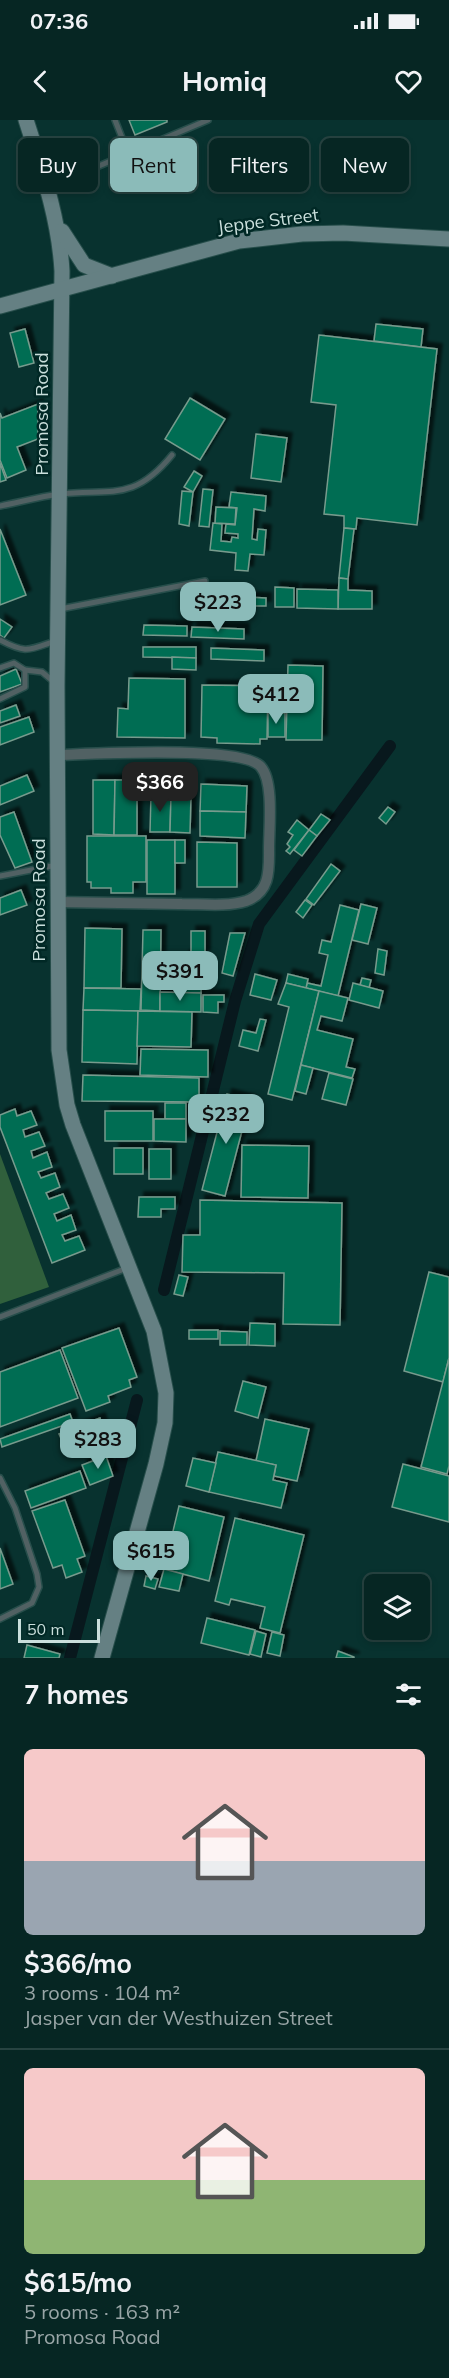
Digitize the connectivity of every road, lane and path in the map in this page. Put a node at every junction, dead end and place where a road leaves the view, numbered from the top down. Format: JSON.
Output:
{"nodes":[{"id":1,"x":26,"y":120,"type":"edge"},
{"id":2,"x":115,"y":120,"type":"edge"},
{"id":3,"x":208,"y":120,"type":"edge"},
{"id":4,"x":32,"y":138,"type":"edge"},
{"id":5,"x":122,"y":138,"type":"edge"},
{"id":6,"x":164,"y":138,"type":"edge"},
{"id":7,"x":49,"y":192,"type":"edge"},
{"id":8,"x":57,"y":224,"type":"junction"},
{"id":9,"x":449,"y":239,"type":"edge"},
{"id":10,"x":112,"y":276,"type":"junction"},
{"id":11,"x":62,"y":290,"type":"junction"},
{"id":12,"x":0,"y":306,"type":"edge"},
{"id":13,"x":172,"y":455,"type":"dead end"},
{"id":14,"x":61,"y":494,"type":"junction"},
{"id":15,"x":0,"y":506,"type":"edge"},
{"id":16,"x":206,"y":581,"type":"dead end"},
{"id":17,"x":60,"y":609,"type":"junction"},
{"id":18,"x":59,"y":639,"type":"junction"},
{"id":19,"x":0,"y":640,"type":"edge"},
{"id":20,"x":0,"y":668,"type":"edge"},
{"id":21,"x":25,"y":670,"type":"junction"},
{"id":22,"x":57,"y":686,"type":"junction"},
{"id":23,"x":0,"y":699,"type":"edge"},
{"id":24,"x":58,"y":754,"type":"junction"},
{"id":25,"x":58,"y":865,"type":"junction"},
{"id":26,"x":0,"y":876,"type":"edge"},
{"id":27,"x":58,"y":902,"type":"junction"},
{"id":28,"x":129,"y":1267,"type":"junction"},
{"id":29,"x":0,"y":1317,"type":"edge"},
{"id":30,"x":0,"y":1478,"type":"edge"},
{"id":31,"x":0,"y":1619,"type":"edge"},
{"id":32,"x":102,"y":1658,"type":"edge"}],
"edges":[{"from":1,"to":4,"type":"street","name":"Promosa Road"},
{"from":2,"to":5,"type":"lane"},
{"from":3,"to":6,"type":"lane"},
{"from":7,"to":8,"type":"street","name":"Promosa Road"},
{"from":8,"to":10,"type":"street"},
{"from":8,"to":11,"type":"street","name":"Promosa Road"},
{"from":9,"to":10,"type":"street","name":"Jeppe Street"},
{"from":10,"to":11,"type":"street","name":"Jeppe Street"},
{"from":11,"to":12,"type":"street","name":"Jeppe Street"},
{"from":11,"to":14,"type":"street","name":"Promosa Road"},
{"from":13,"to":14,"type":"lane"},
{"from":14,"to":15,"type":"lane"},
{"from":14,"to":17,"type":"street","name":"Promosa Road"},
{"from":16,"to":17,"type":"lane"},
{"from":17,"to":18,"type":"street","name":"Promosa Road"},
{"from":18,"to":19,"type":"lane"},
{"from":18,"to":22,"type":"street","name":"Promosa Road"},
{"from":20,"to":21,"type":"lane"},
{"from":21,"to":22,"type":"lane"},
{"from":21,"to":23,"type":"lane"},
{"from":22,"to":24,"type":"street","name":"Promosa Road"},
{"from":24,"to":25,"type":"street","name":"Promosa Road"},
{"from":24,"to":27,"type":"street"},
{"from":25,"to":26,"type":"lane"},
{"from":25,"to":27,"type":"street","name":"Promosa Road"},
{"from":27,"to":28,"type":"street","name":"Promosa Road"},
{"from":28,"to":29,"type":"lane"},
{"from":28,"to":32,"type":"street","name":"Promosa Road"},
{"from":30,"to":31,"type":"lane"}]}
